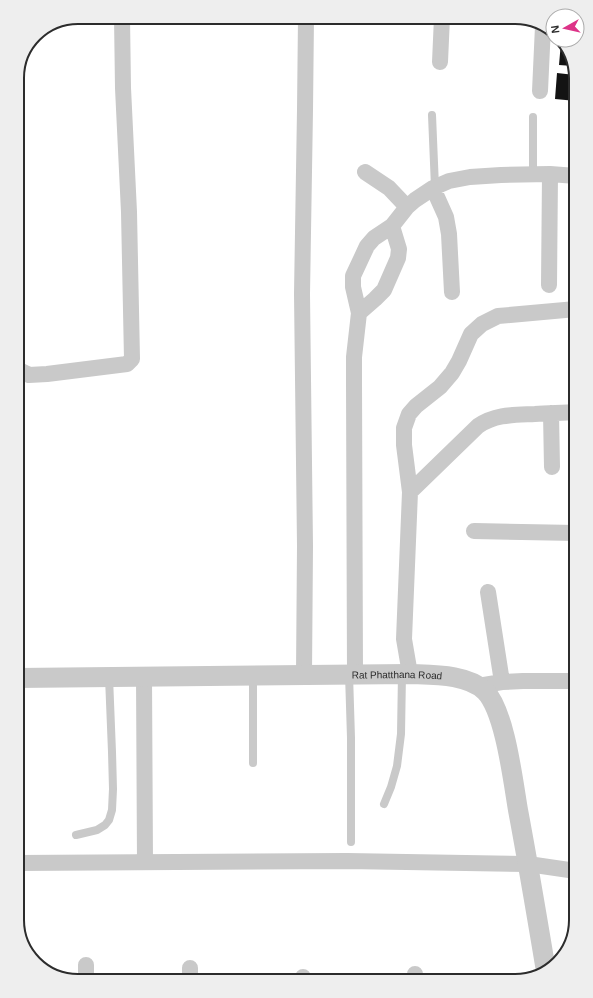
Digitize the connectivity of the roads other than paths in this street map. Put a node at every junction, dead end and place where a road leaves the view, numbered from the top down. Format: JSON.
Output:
{"nodes":[{"id":1,"x":122,"y":24,"type":"edge"},
{"id":2,"x":306,"y":24,"type":"edge"},
{"id":3,"x":442,"y":24,"type":"edge"},
{"id":4,"x":543,"y":32,"type":"edge"},
{"id":5,"x":440,"y":62,"type":"dead end"},
{"id":6,"x":540,"y":90,"type":"dead end"},
{"id":7,"x":432,"y":115,"type":"dead end"},
{"id":8,"x":533,"y":117,"type":"dead end"},
{"id":9,"x":365,"y":172,"type":"dead end"},
{"id":10,"x":550,"y":174,"type":"junction"},
{"id":11,"x":533,"y":175,"type":"junction"},
{"id":12,"x":569,"y":175,"type":"edge"},
{"id":13,"x":434,"y":188,"type":"junction"},
{"id":14,"x":407,"y":207,"type":"junction"},
{"id":15,"x":392,"y":226,"type":"junction"},
{"id":16,"x":549,"y":285,"type":"dead end"},
{"id":17,"x":452,"y":292,"type":"dead end"},
{"id":18,"x":569,"y":310,"type":"edge"},
{"id":19,"x":359,"y":313,"type":"junction"},
{"id":20,"x":24,"y":373,"type":"edge"},
{"id":21,"x":569,"y":412,"type":"edge"},
{"id":22,"x":551,"y":413,"type":"junction"},
{"id":23,"x":552,"y":467,"type":"dead end"},
{"id":24,"x":410,"y":492,"type":"junction"},
{"id":25,"x":474,"y":531,"type":"dead end"},
{"id":26,"x":569,"y":533,"type":"edge"},
{"id":27,"x":488,"y":592,"type":"dead end"},
{"id":28,"x":304,"y":674,"type":"junction"},
{"id":29,"x":352,"y":674,"type":"junction"},
{"id":30,"x":406,"y":674,"type":"junction"},
{"id":31,"x":254,"y":675,"type":"junction"},
{"id":32,"x":109,"y":677,"type":"junction"},
{"id":33,"x":144,"y":677,"type":"junction"},
{"id":34,"x":24,"y":678,"type":"edge"},
{"id":35,"x":569,"y":681,"type":"edge"},
{"id":36,"x":502,"y":682,"type":"junction"},
{"id":37,"x":478,"y":686,"type":"junction"},
{"id":38,"x":253,"y":763,"type":"dead end"},
{"id":39,"x":384,"y":804,"type":"dead end"},
{"id":40,"x":76,"y":835,"type":"dead end"},
{"id":41,"x":351,"y":842,"type":"dead end"},
{"id":42,"x":145,"y":862,"type":"junction"},
{"id":43,"x":24,"y":863,"type":"edge"},
{"id":44,"x":528,"y":864,"type":"junction"},
{"id":45,"x":569,"y":870,"type":"edge"},
{"id":46,"x":86,"y":965,"type":"dead end"},
{"id":47,"x":545,"y":965,"type":"edge"},
{"id":48,"x":86,"y":974,"type":"edge"}],
"edges":[{"from":1,"to":20,"type":"street"},
{"from":2,"to":28,"type":"street"},
{"from":3,"to":5,"type":"street"},
{"from":4,"to":6,"type":"street"},
{"from":7,"to":13,"type":"lane"},
{"from":8,"to":11,"type":"lane"},
{"from":9,"to":14,"type":"street"},
{"from":10,"to":11,"type":"street"},
{"from":10,"to":12,"type":"street"},
{"from":10,"to":16,"type":"street"},
{"from":11,"to":13,"type":"street"},
{"from":13,"to":14,"type":"street"},
{"from":13,"to":17,"type":"street"},
{"from":14,"to":15,"type":"street"},
{"from":15,"to":19,"type":"street"},
{"from":15,"to":19,"type":"street"},
{"from":18,"to":24,"type":"street"},
{"from":19,"to":29,"type":"street"},
{"from":21,"to":22,"type":"street"},
{"from":22,"to":23,"type":"street"},
{"from":22,"to":24,"type":"street"},
{"from":24,"to":30,"type":"street"},
{"from":25,"to":26,"type":"street"},
{"from":27,"to":36,"type":"street"},
{"from":28,"to":29,"type":"street","name":"Rat Phatthana Road"},
{"from":28,"to":31,"type":"street","name":"Rat Phatthana Road"},
{"from":29,"to":30,"type":"street","name":"Rat Phatthana Road"},
{"from":29,"to":41,"type":"lane"},
{"from":30,"to":37,"type":"street","name":"Rat Phatthana Road"},
{"from":30,"to":39,"type":"lane"},
{"from":31,"to":33,"type":"street","name":"Rat Phatthana Road"},
{"from":31,"to":38,"type":"lane"},
{"from":32,"to":33,"type":"street","name":"Rat Phatthana Road"},
{"from":32,"to":34,"type":"street","name":"Rat Phatthana Road"},
{"from":32,"to":40,"type":"lane"},
{"from":33,"to":42,"type":"street"},
{"from":35,"to":36,"type":"street"},
{"from":36,"to":37,"type":"street"},
{"from":37,"to":44,"type":"street","name":"Rat Phatthana Road"},
{"from":42,"to":43,"type":"street"},
{"from":42,"to":44,"type":"street"},
{"from":44,"to":45,"type":"street"},
{"from":44,"to":47,"type":"street","name":"Rat Phatthana Road"},
{"from":46,"to":48,"type":"street"}]}
